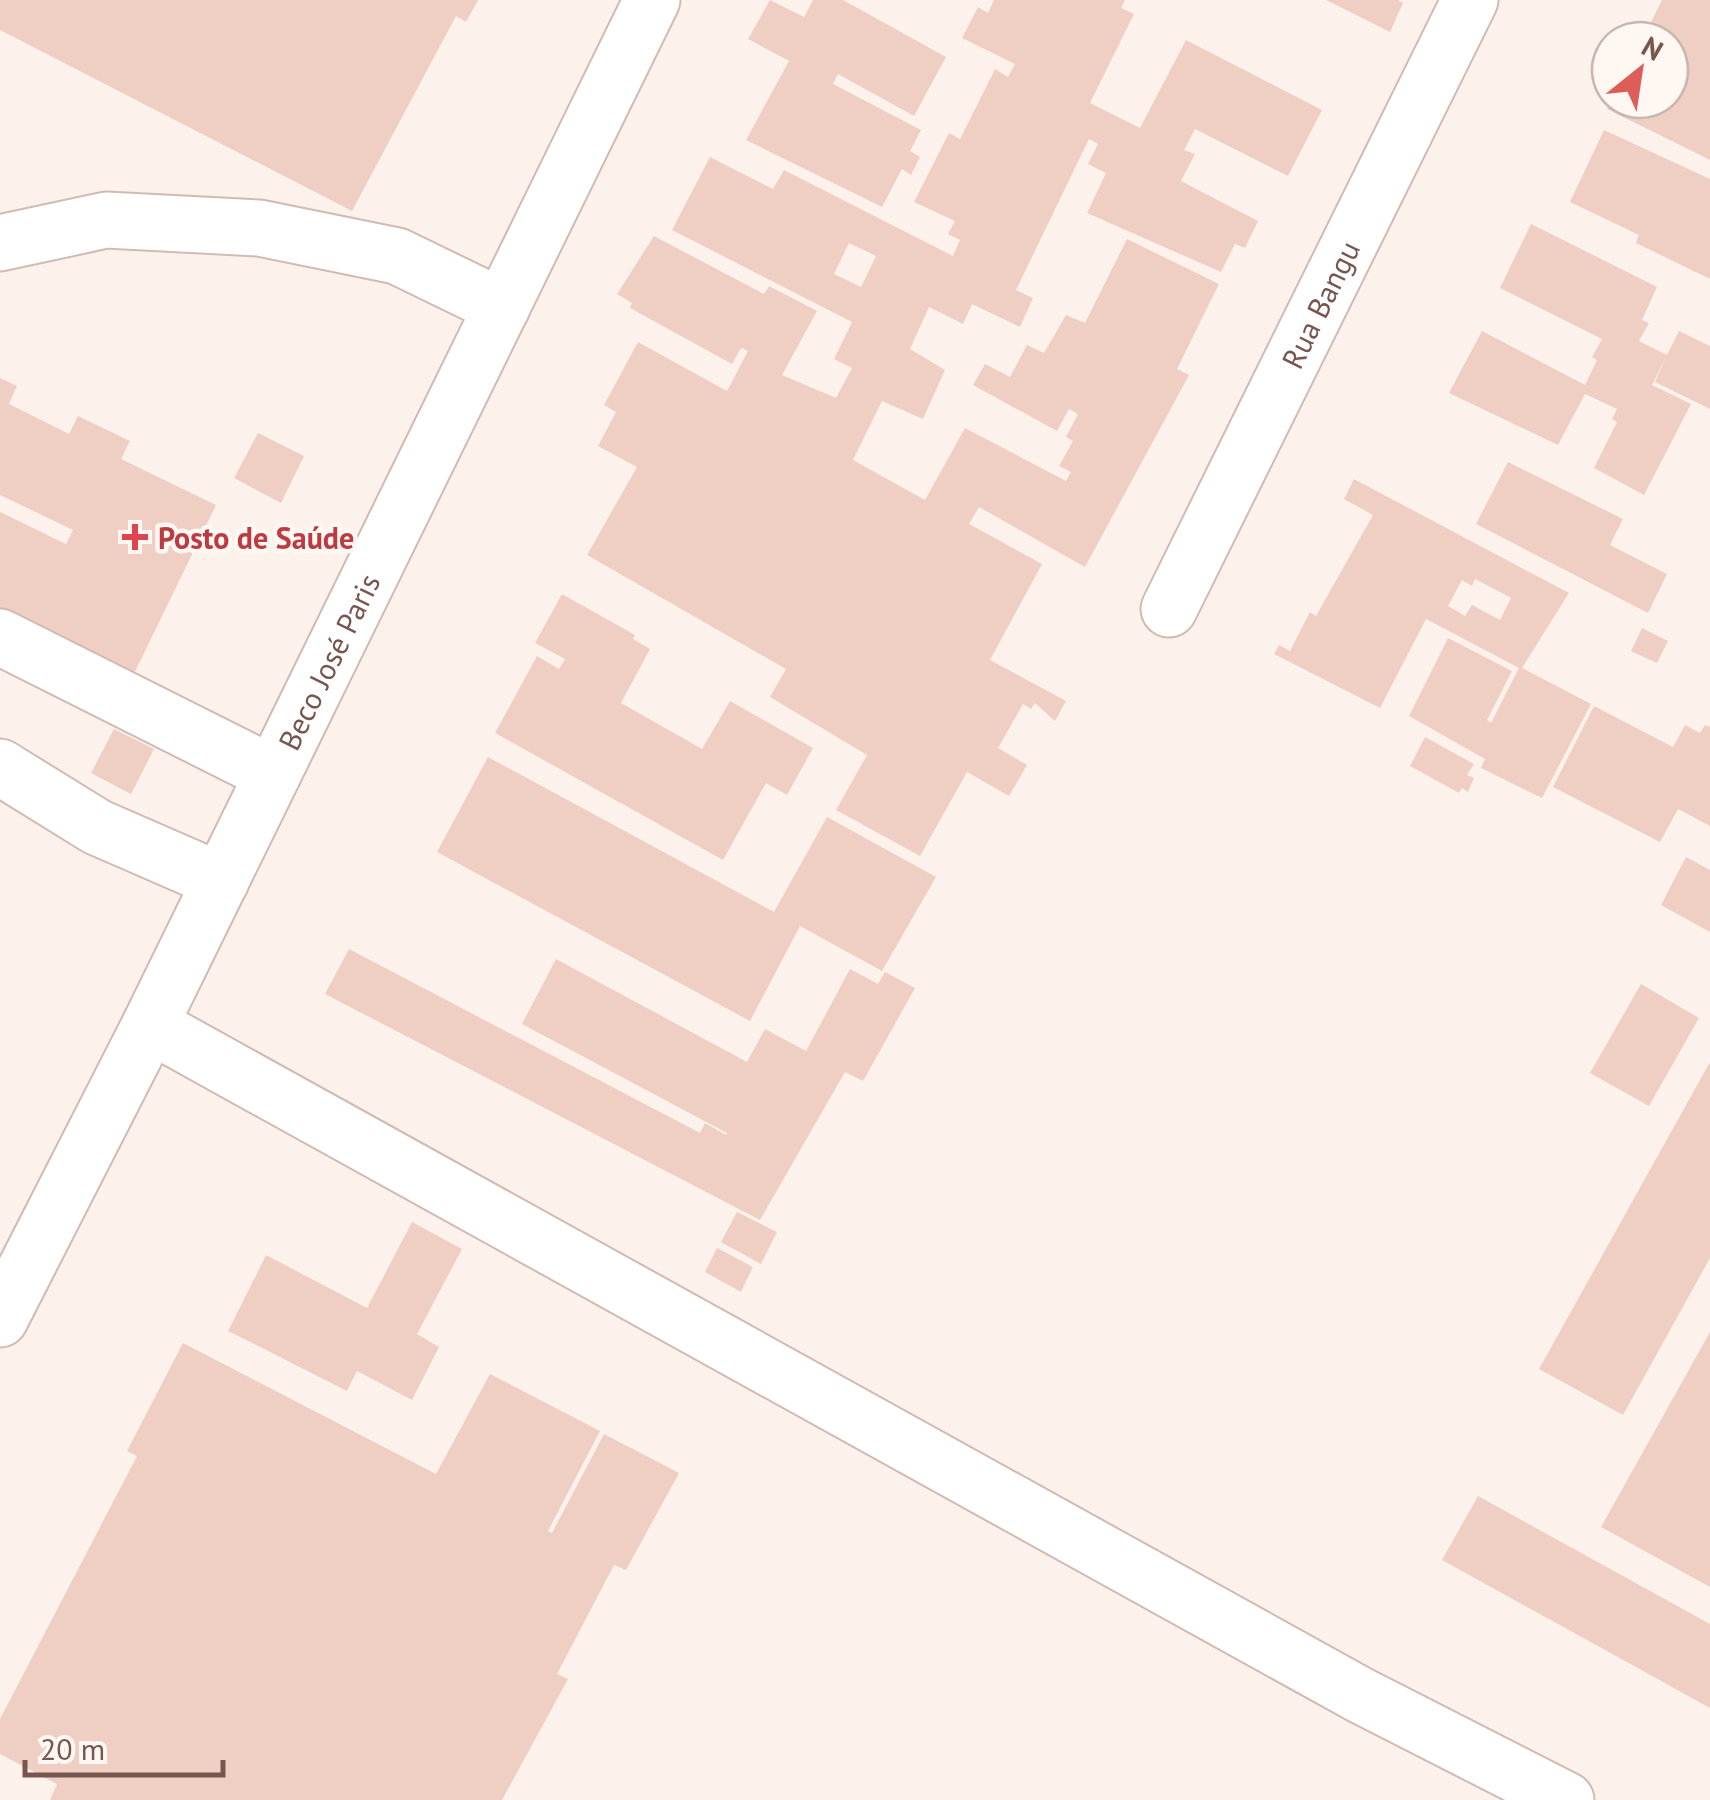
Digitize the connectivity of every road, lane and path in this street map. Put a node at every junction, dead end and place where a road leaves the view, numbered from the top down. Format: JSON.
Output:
{"nodes":[{"id":1,"x":652,"y":0,"type":"edge"},
{"id":2,"x":1470,"y":0,"type":"edge"},
{"id":3,"x":0,"y":243,"type":"edge"},
{"id":4,"x":502,"y":307,"type":"junction"},
{"id":5,"x":1169,"y":609,"type":"dead end"},
{"id":6,"x":0,"y":637,"type":"edge"},
{"id":7,"x":0,"y":766,"type":"edge"},
{"id":8,"x":273,"y":774,"type":"junction"},
{"id":9,"x":221,"y":881,"type":"junction"},
{"id":10,"x":150,"y":1025,"type":"junction"},
{"id":11,"x":0,"y":1319,"type":"edge"},
{"id":12,"x":1566,"y":1800,"type":"edge"}],
"edges":[{"from":1,"to":4,"type":"street","name":"Beco José Paris"},
{"from":2,"to":5,"type":"street","name":"Rua Bangu"},
{"from":3,"to":4,"type":"street"},
{"from":4,"to":8,"type":"street","name":"Beco José Paris"},
{"from":6,"to":8,"type":"street"},
{"from":7,"to":9,"type":"street"},
{"from":8,"to":9,"type":"street","name":"Beco José Paris"},
{"from":9,"to":10,"type":"street","name":"Beco José Paris"},
{"from":10,"to":11,"type":"street","name":"Beco José Paris"},
{"from":10,"to":12,"type":"street"}]}
